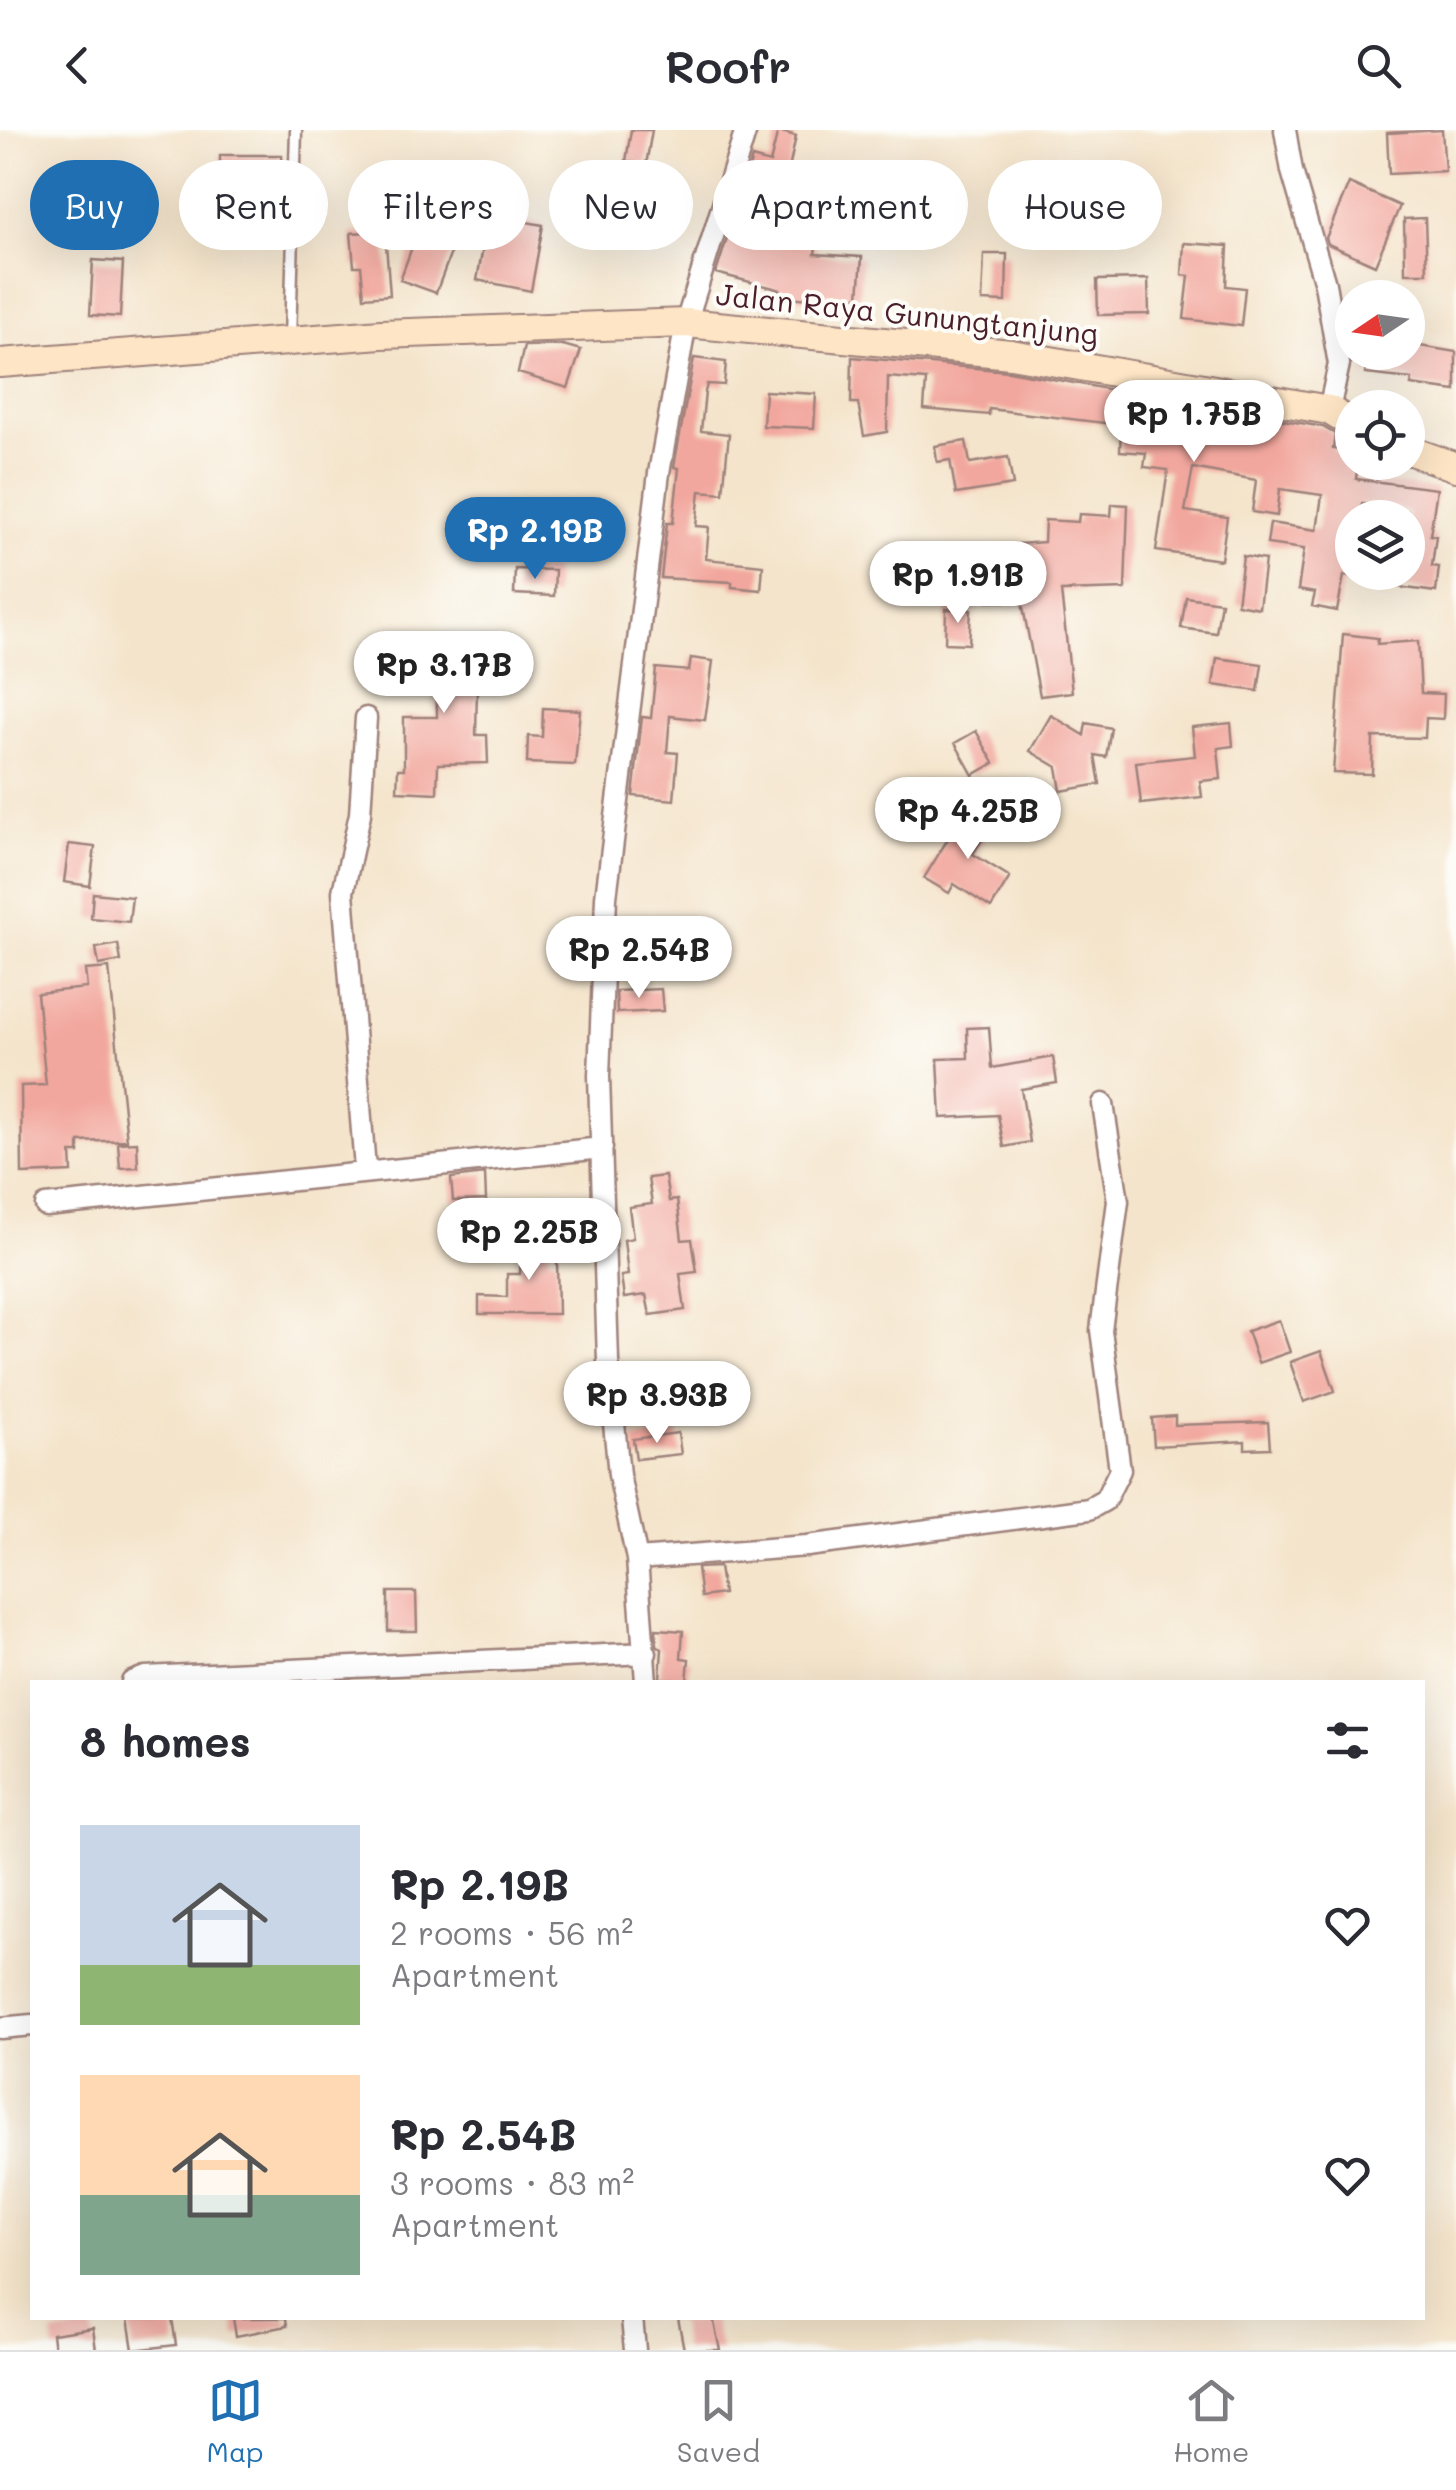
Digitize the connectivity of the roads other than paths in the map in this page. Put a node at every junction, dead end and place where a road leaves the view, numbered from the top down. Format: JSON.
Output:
{"nodes":[{"id":1,"x":296,"y":130,"type":"edge"},
{"id":2,"x":746,"y":130,"type":"edge"},
{"id":3,"x":1285,"y":130,"type":"edge"},
{"id":4,"x":686,"y":323,"type":"junction"},
{"id":5,"x":290,"y":341,"type":"junction"},
{"id":6,"x":0,"y":363,"type":"edge"},
{"id":7,"x":1340,"y":390,"type":"edge"},
{"id":8,"x":1335,"y":416,"type":"edge"},
{"id":9,"x":1425,"y":456,"type":"edge"},
{"id":10,"x":1456,"y":467,"type":"edge"},
{"id":11,"x":366,"y":718,"type":"dead end"},
{"id":12,"x":1103,"y":1104,"type":"dead end"},
{"id":13,"x":602,"y":1148,"type":"junction"},
{"id":14,"x":365,"y":1170,"type":"junction"},
{"id":15,"x":46,"y":1206,"type":"dead end"},
{"id":16,"x":637,"y":1559,"type":"junction"},
{"id":17,"x":646,"y":1654,"type":"junction"},
{"id":18,"x":137,"y":1680,"type":"edge"},
{"id":19,"x":646,"y":1680,"type":"edge"},
{"id":20,"x":30,"y":2025,"type":"edge"},
{"id":21,"x":0,"y":2028,"type":"edge"},
{"id":22,"x":632,"y":2320,"type":"edge"},
{"id":23,"x":634,"y":2350,"type":"edge"}],
"edges":[{"from":1,"to":5,"type":"lane"},
{"from":2,"to":4,"type":"street"},
{"from":3,"to":7,"type":"street"},
{"from":4,"to":5,"type":"main road","name":"Jalan Raya Gunungtanjung"},
{"from":4,"to":8,"type":"main road","name":"Jalan Raya Gunungtanjung"},
{"from":4,"to":13,"type":"street"},
{"from":5,"to":6,"type":"main road","name":"Jalan Raya Gunungtanjung"},
{"from":9,"to":10,"type":"main road"},
{"from":11,"to":14,"type":"street"},
{"from":12,"to":16,"type":"street"},
{"from":13,"to":14,"type":"street"},
{"from":13,"to":16,"type":"street"},
{"from":14,"to":15,"type":"street"},
{"from":16,"to":17,"type":"street"},
{"from":17,"to":18,"type":"street"},
{"from":17,"to":19,"type":"street"},
{"from":20,"to":21,"type":"street"},
{"from":22,"to":23,"type":"street"}]}
